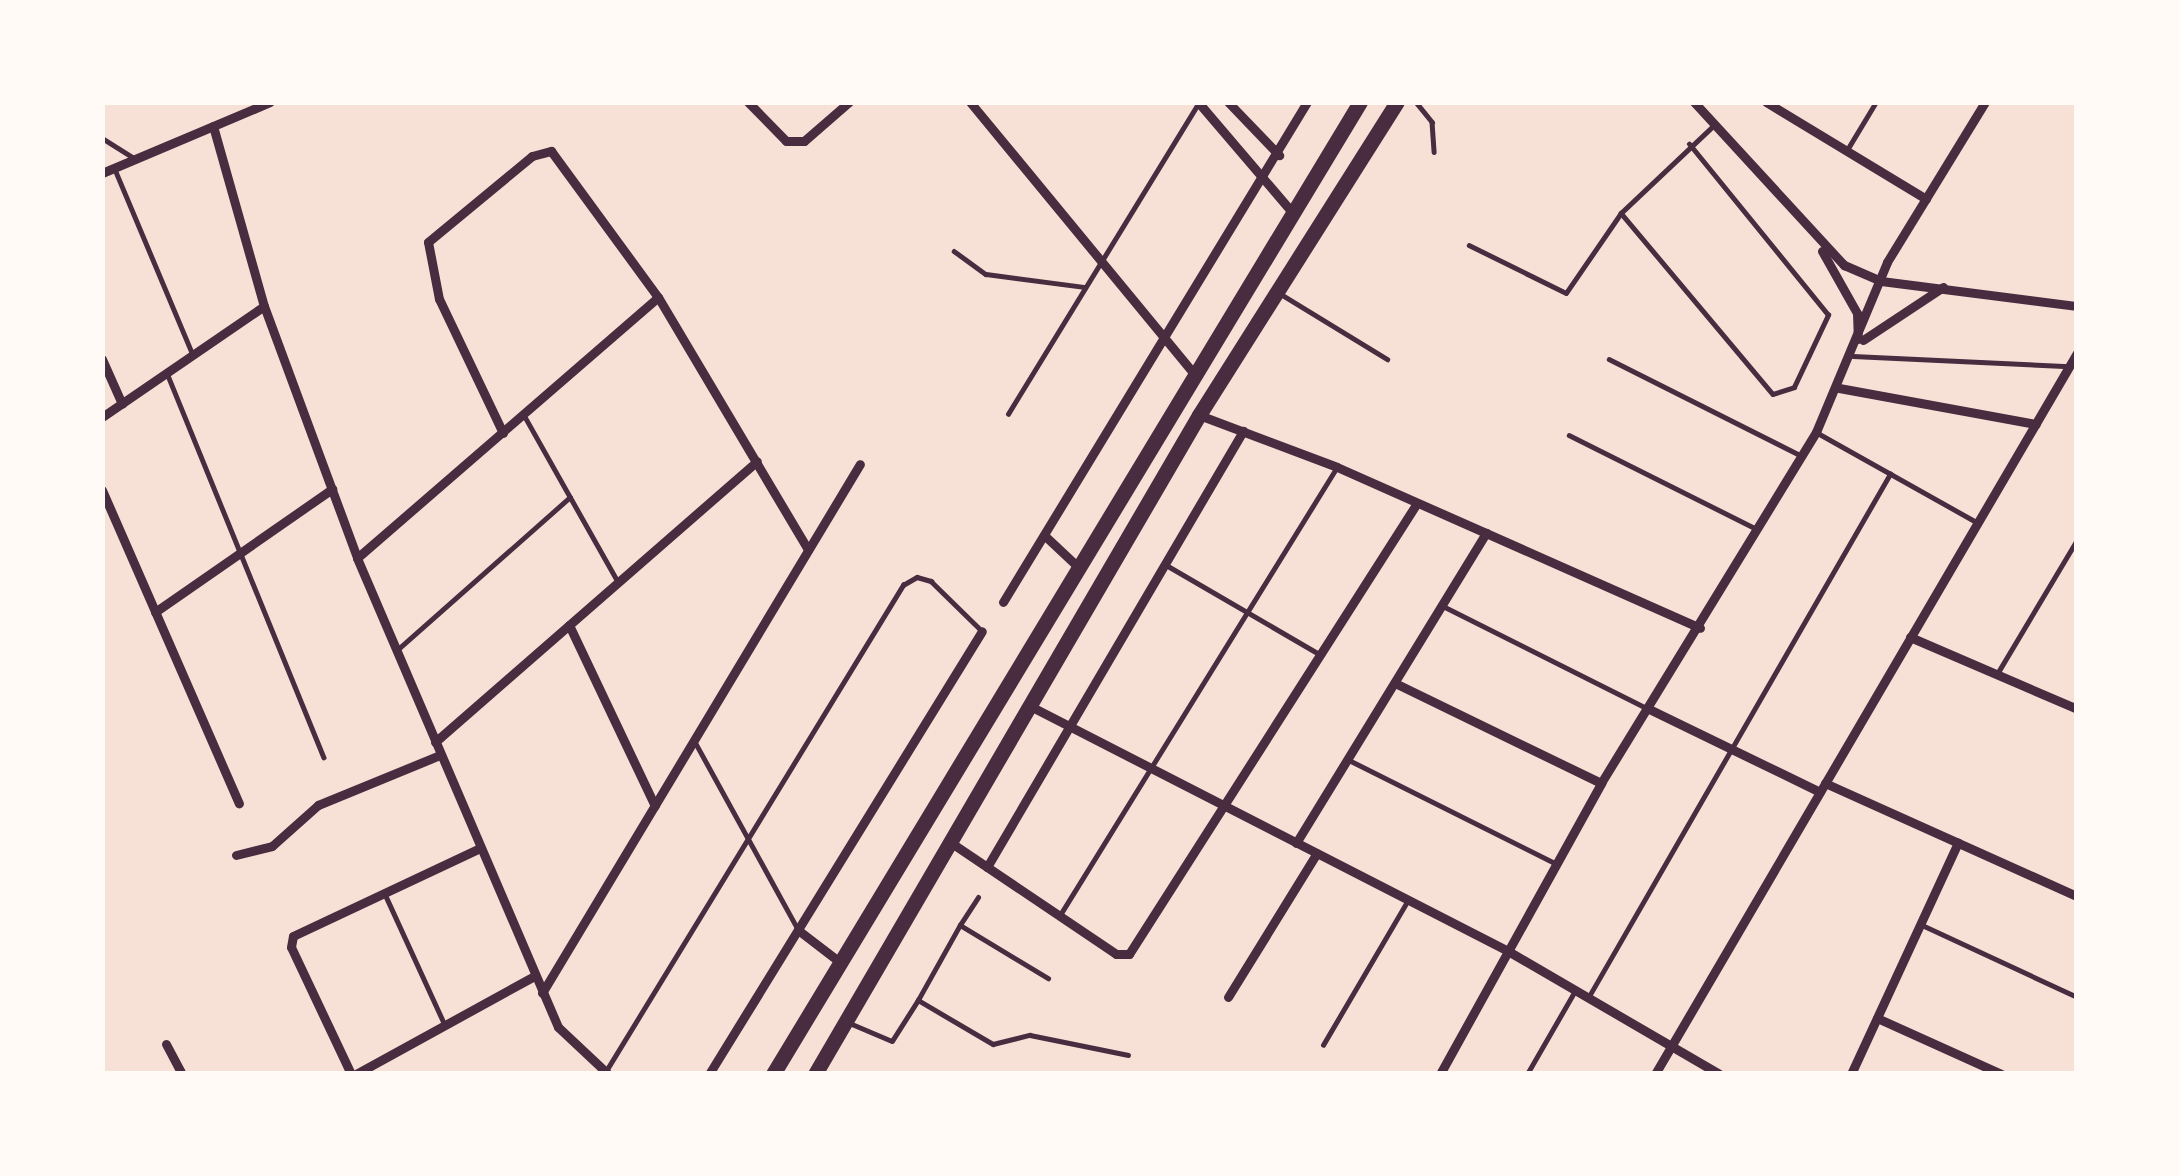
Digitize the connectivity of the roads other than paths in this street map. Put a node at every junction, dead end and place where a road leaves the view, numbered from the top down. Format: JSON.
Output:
{"nodes":[{"id":1,"x":270,"y":102,"type":"edge"},
{"id":2,"x":748,"y":102,"type":"edge"},
{"id":3,"x":849,"y":102,"type":"edge"},
{"id":4,"x":970,"y":102,"type":"edge"},
{"id":5,"x":1199,"y":102,"type":"edge"},
{"id":6,"x":1228,"y":102,"type":"edge"},
{"id":7,"x":1307,"y":102,"type":"edge"},
{"id":8,"x":1360,"y":102,"type":"edge"},
{"id":9,"x":1397,"y":102,"type":"edge"},
{"id":10,"x":1416,"y":102,"type":"edge"},
{"id":11,"x":1694,"y":102,"type":"edge"},
{"id":12,"x":1766,"y":102,"type":"edge"},
{"id":13,"x":1876,"y":102,"type":"edge"},
{"id":14,"x":1985,"y":102,"type":"edge"},
{"id":15,"x":213,"y":126,"type":"junction"},
{"id":16,"x":1713,"y":126,"type":"junction"},
{"id":17,"x":102,"y":138,"type":"edge"},
{"id":18,"x":1689,"y":145,"type":"junction"},
{"id":19,"x":1846,"y":150,"type":"junction"},
{"id":20,"x":1434,"y":152,"type":"dead end"},
{"id":21,"x":1279,"y":155,"type":"junction"},
{"id":22,"x":134,"y":158,"type":"junction"},
{"id":23,"x":114,"y":167,"type":"junction"},
{"id":24,"x":102,"y":173,"type":"edge"},
{"id":25,"x":1264,"y":179,"type":"junction"},
{"id":26,"x":1926,"y":199,"type":"junction"},
{"id":27,"x":1621,"y":213,"type":"junction"},
{"id":28,"x":1294,"y":214,"type":"junction"},
{"id":29,"x":1469,"y":245,"type":"dead end"},
{"id":30,"x":1818,"y":245,"type":"junction"},
{"id":31,"x":954,"y":251,"type":"dead end"},
{"id":32,"x":1103,"y":261,"type":"junction"},
{"id":33,"x":1881,"y":281,"type":"junction"},
{"id":34,"x":1945,"y":286,"type":"junction"},
{"id":35,"x":1087,"y":287,"type":"junction"},
{"id":36,"x":1278,"y":292,"type":"junction"},
{"id":37,"x":658,"y":297,"type":"junction"},
{"id":38,"x":264,"y":306,"type":"junction"},
{"id":39,"x":2077,"y":306,"type":"edge"},
{"id":40,"x":1164,"y":340,"type":"junction"},
{"id":41,"x":1859,"y":344,"type":"junction"},
{"id":42,"x":2077,"y":353,"type":"edge"},
{"id":43,"x":193,"y":355,"type":"junction"},
{"id":44,"x":1853,"y":356,"type":"junction"},
{"id":45,"x":102,"y":359,"type":"edge"},
{"id":46,"x":1387,"y":359,"type":"dead end"},
{"id":47,"x":1609,"y":359,"type":"dead end"},
{"id":48,"x":2069,"y":367,"type":"junction"},
{"id":49,"x":167,"y":373,"type":"junction"},
{"id":50,"x":1194,"y":374,"type":"junction"},
{"id":51,"x":1839,"y":388,"type":"junction"},
{"id":52,"x":122,"y":404,"type":"junction"},
{"id":53,"x":1008,"y":414,"type":"dead end"},
{"id":54,"x":524,"y":415,"type":"junction"},
{"id":55,"x":1199,"y":415,"type":"junction"},
{"id":56,"x":102,"y":417,"type":"edge"},
{"id":57,"x":2036,"y":424,"type":"junction"},
{"id":58,"x":1243,"y":431,"type":"junction"},
{"id":59,"x":1816,"y":432,"type":"junction"},
{"id":60,"x":503,"y":433,"type":"junction"},
{"id":61,"x":1569,"y":435,"type":"dead end"},
{"id":62,"x":1802,"y":456,"type":"junction"},
{"id":63,"x":757,"y":461,"type":"junction"},
{"id":64,"x":860,"y":464,"type":"dead end"},
{"id":65,"x":1337,"y":467,"type":"junction"},
{"id":66,"x":1890,"y":474,"type":"junction"},
{"id":67,"x":332,"y":489,"type":"junction"},
{"id":68,"x":102,"y":490,"type":"edge"},
{"id":69,"x":570,"y":497,"type":"junction"},
{"id":70,"x":1417,"y":502,"type":"junction"},
{"id":71,"x":1978,"y":523,"type":"junction"},
{"id":72,"x":1758,"y":530,"type":"junction"},
{"id":73,"x":1486,"y":533,"type":"junction"},
{"id":74,"x":1044,"y":535,"type":"junction"},
{"id":75,"x":2077,"y":540,"type":"edge"},
{"id":76,"x":808,"y":550,"type":"junction"},
{"id":77,"x":239,"y":551,"type":"junction"},
{"id":78,"x":357,"y":558,"type":"junction"},
{"id":79,"x":1075,"y":564,"type":"junction"},
{"id":80,"x":1164,"y":564,"type":"junction"},
{"id":81,"x":618,"y":582,"type":"junction"},
{"id":82,"x":1003,"y":602,"type":"dead end"},
{"id":83,"x":1445,"y":607,"type":"junction"},
{"id":84,"x":155,"y":612,"type":"junction"},
{"id":85,"x":1248,"y":614,"type":"junction"},
{"id":86,"x":568,"y":625,"type":"junction"},
{"id":87,"x":1700,"y":628,"type":"junction"},
{"id":88,"x":982,"y":631,"type":"joint"},
{"id":89,"x":1910,"y":637,"type":"junction"},
{"id":90,"x":396,"y":651,"type":"junction"},
{"id":91,"x":1319,"y":654,"type":"junction"},
{"id":92,"x":1997,"y":675,"type":"junction"},
{"id":93,"x":1397,"y":684,"type":"junction"},
{"id":94,"x":1032,"y":706,"type":"junction"},
{"id":95,"x":1647,"y":708,"type":"junction"},
{"id":96,"x":2077,"y":709,"type":"edge"},
{"id":97,"x":1067,"y":724,"type":"junction"},
{"id":98,"x":694,"y":740,"type":"junction"},
{"id":99,"x":435,"y":742,"type":"junction"},
{"id":100,"x":1733,"y":750,"type":"junction"},
{"id":101,"x":440,"y":754,"type":"junction"},
{"id":102,"x":324,"y":757,"type":"dead end"},
{"id":103,"x":1348,"y":760,"type":"junction"},
{"id":104,"x":1153,"y":771,"type":"junction"},
{"id":105,"x":1601,"y":783,"type":"junction"},
{"id":106,"x":1823,"y":788,"type":"junction"},
{"id":107,"x":239,"y":803,"type":"dead end"},
{"id":108,"x":1221,"y":804,"type":"junction"},
{"id":109,"x":655,"y":806,"type":"junction"},
{"id":110,"x":748,"y":841,"type":"junction"},
{"id":111,"x":949,"y":842,"type":"junction"},
{"id":112,"x":1958,"y":842,"type":"junction"},
{"id":113,"x":1296,"y":843,"type":"junction"},
{"id":114,"x":480,"y":848,"type":"junction"},
{"id":115,"x":1317,"y":853,"type":"junction"},
{"id":116,"x":236,"y":855,"type":"dead end"},
{"id":117,"x":1557,"y":864,"type":"junction"},
{"id":118,"x":987,"y":867,"type":"junction"},
{"id":119,"x":384,"y":892,"type":"junction"},
{"id":120,"x":2077,"y":896,"type":"edge"},
{"id":121,"x":979,"y":897,"type":"dead end"},
{"id":122,"x":1408,"y":900,"type":"junction"},
{"id":123,"x":1060,"y":915,"type":"junction"},
{"id":124,"x":1920,"y":924,"type":"junction"},
{"id":125,"x":960,"y":926,"type":"junction"},
{"id":126,"x":798,"y":930,"type":"junction"},
{"id":127,"x":1508,"y":951,"type":"junction"},
{"id":128,"x":842,"y":964,"type":"junction"},
{"id":129,"x":534,"y":976,"type":"junction"},
{"id":130,"x":1048,"y":979,"type":"dead end"},
{"id":131,"x":1575,"y":990,"type":"junction"},
{"id":132,"x":542,"y":993,"type":"junction"},
{"id":133,"x":1228,"y":997,"type":"dead end"},
{"id":134,"x":2077,"y":997,"type":"edge"},
{"id":135,"x":1588,"y":998,"type":"junction"},
{"id":136,"x":918,"y":1000,"type":"junction"},
{"id":137,"x":1877,"y":1018,"type":"junction"},
{"id":138,"x":848,"y":1022,"type":"junction"},
{"id":139,"x":445,"y":1025,"type":"junction"},
{"id":140,"x":166,"y":1044,"type":"dead end"},
{"id":141,"x":1322,"y":1045,"type":"dead end"},
{"id":142,"x":1671,"y":1046,"type":"junction"},
{"id":143,"x":1128,"y":1055,"type":"dead end"},
{"id":144,"x":607,"y":1073,"type":"edge"},
{"id":145,"x":182,"y":1074,"type":"edge"},
{"id":146,"x":354,"y":1074,"type":"edge"},
{"id":147,"x":709,"y":1074,"type":"edge"},
{"id":148,"x":773,"y":1074,"type":"edge"},
{"id":149,"x":815,"y":1074,"type":"edge"},
{"id":150,"x":1440,"y":1074,"type":"edge"},
{"id":151,"x":1527,"y":1074,"type":"edge"},
{"id":152,"x":1655,"y":1074,"type":"edge"},
{"id":153,"x":1719,"y":1074,"type":"edge"},
{"id":154,"x":1852,"y":1074,"type":"edge"},
{"id":155,"x":2001,"y":1074,"type":"edge"}],
"edges":[{"from":1,"to":15,"type":"street"},
{"from":2,"to":3,"type":"street"},
{"from":4,"to":32,"type":"street"},
{"from":5,"to":25,"type":"street"},
{"from":5,"to":32,"type":"lane"},
{"from":6,"to":21,"type":"street"},
{"from":7,"to":21,"type":"street"},
{"from":8,"to":28,"type":"highway"},
{"from":9,"to":36,"type":"highway"},
{"from":10,"to":20,"type":"lane"},
{"from":11,"to":16,"type":"street"},
{"from":12,"to":19,"type":"street"},
{"from":13,"to":19,"type":"lane"},
{"from":14,"to":26,"type":"street"},
{"from":15,"to":22,"type":"street"},
{"from":15,"to":38,"type":"street"},
{"from":16,"to":18,"type":"lane"},
{"from":16,"to":30,"type":"street"},
{"from":17,"to":22,"type":"lane"},
{"from":18,"to":27,"type":"lane"},
{"from":18,"to":27,"type":"lane"},
{"from":19,"to":26,"type":"street"},
{"from":21,"to":25,"type":"street"},
{"from":22,"to":23,"type":"street"},
{"from":23,"to":24,"type":"street"},
{"from":23,"to":43,"type":"lane"},
{"from":25,"to":28,"type":"street"},
{"from":25,"to":40,"type":"street"},
{"from":26,"to":33,"type":"street"},
{"from":27,"to":29,"type":"lane"},
{"from":28,"to":50,"type":"highway"},
{"from":30,"to":33,"type":"street"},
{"from":30,"to":41,"type":"street"},
{"from":31,"to":35,"type":"lane"},
{"from":32,"to":35,"type":"lane"},
{"from":32,"to":40,"type":"street"},
{"from":33,"to":34,"type":"street"},
{"from":33,"to":41,"type":"street"},
{"from":34,"to":39,"type":"street"},
{"from":34,"to":41,"type":"street"},
{"from":35,"to":53,"type":"lane"},
{"from":36,"to":46,"type":"lane"},
{"from":36,"to":55,"type":"highway"},
{"from":37,"to":54,"type":"street"},
{"from":37,"to":60,"type":"street"},
{"from":37,"to":63,"type":"street"},
{"from":38,"to":43,"type":"street"},
{"from":38,"to":67,"type":"street"},
{"from":40,"to":50,"type":"street"},
{"from":40,"to":74,"type":"street"},
{"from":41,"to":44,"type":"street"},
{"from":42,"to":48,"type":"street"},
{"from":43,"to":49,"type":"street"},
{"from":44,"to":48,"type":"lane"},
{"from":44,"to":51,"type":"street"},
{"from":45,"to":52,"type":"street"},
{"from":47,"to":62,"type":"lane"},
{"from":48,"to":57,"type":"street"},
{"from":49,"to":52,"type":"street"},
{"from":49,"to":77,"type":"lane"},
{"from":50,"to":79,"type":"highway"},
{"from":51,"to":57,"type":"street"},
{"from":51,"to":59,"type":"street"},
{"from":52,"to":56,"type":"street"},
{"from":54,"to":60,"type":"street"},
{"from":54,"to":69,"type":"lane"},
{"from":55,"to":58,"type":"street"},
{"from":55,"to":94,"type":"highway"},
{"from":57,"to":71,"type":"street"},
{"from":58,"to":65,"type":"street"},
{"from":58,"to":80,"type":"street"},
{"from":59,"to":62,"type":"street"},
{"from":59,"to":66,"type":"lane"},
{"from":60,"to":78,"type":"street"},
{"from":61,"to":72,"type":"lane"},
{"from":62,"to":72,"type":"street"},
{"from":63,"to":76,"type":"street"},
{"from":63,"to":81,"type":"street"},
{"from":64,"to":76,"type":"street"},
{"from":65,"to":70,"type":"street"},
{"from":65,"to":85,"type":"lane"},
{"from":66,"to":71,"type":"lane"},
{"from":66,"to":100,"type":"lane"},
{"from":67,"to":77,"type":"street"},
{"from":67,"to":78,"type":"street"},
{"from":68,"to":84,"type":"street"},
{"from":69,"to":81,"type":"lane"},
{"from":69,"to":90,"type":"lane"},
{"from":70,"to":73,"type":"street"},
{"from":70,"to":91,"type":"street"},
{"from":71,"to":89,"type":"street"},
{"from":72,"to":87,"type":"street"},
{"from":73,"to":83,"type":"street"},
{"from":73,"to":87,"type":"street"},
{"from":74,"to":79,"type":"street"},
{"from":74,"to":82,"type":"street"},
{"from":75,"to":92,"type":"lane"},
{"from":76,"to":98,"type":"street"},
{"from":77,"to":84,"type":"street"},
{"from":77,"to":102,"type":"lane"},
{"from":78,"to":90,"type":"street"},
{"from":79,"to":128,"type":"highway"},
{"from":80,"to":85,"type":"lane"},
{"from":80,"to":97,"type":"street"},
{"from":81,"to":86,"type":"street"},
{"from":83,"to":93,"type":"street"},
{"from":83,"to":95,"type":"lane"},
{"from":84,"to":107,"type":"street"},
{"from":85,"to":91,"type":"lane"},
{"from":85,"to":104,"type":"lane"},
{"from":86,"to":99,"type":"street"},
{"from":86,"to":109,"type":"street"},
{"from":87,"to":95,"type":"street"},
{"from":88,"to":110,"type":"lane"},
{"from":88,"to":126,"type":"street"},
{"from":89,"to":92,"type":"street"},
{"from":89,"to":106,"type":"street"},
{"from":90,"to":99,"type":"street"},
{"from":91,"to":108,"type":"street"},
{"from":92,"to":96,"type":"street"},
{"from":93,"to":103,"type":"street"},
{"from":93,"to":105,"type":"street"},
{"from":94,"to":97,"type":"street"},
{"from":94,"to":111,"type":"highway"},
{"from":95,"to":100,"type":"street"},
{"from":95,"to":105,"type":"street"},
{"from":97,"to":104,"type":"street"},
{"from":97,"to":118,"type":"street"},
{"from":98,"to":109,"type":"street"},
{"from":98,"to":110,"type":"lane"},
{"from":99,"to":101,"type":"street"},
{"from":100,"to":106,"type":"street"},
{"from":100,"to":135,"type":"lane"},
{"from":101,"to":114,"type":"street"},
{"from":101,"to":116,"type":"street"},
{"from":103,"to":113,"type":"street"},
{"from":103,"to":117,"type":"lane"},
{"from":104,"to":108,"type":"street"},
{"from":104,"to":123,"type":"lane"},
{"from":105,"to":117,"type":"street"},
{"from":106,"to":112,"type":"street"},
{"from":106,"to":142,"type":"street"},
{"from":108,"to":113,"type":"street"},
{"from":108,"to":123,"type":"street"},
{"from":109,"to":132,"type":"street"},
{"from":110,"to":126,"type":"lane"},
{"from":110,"to":144,"type":"lane"},
{"from":111,"to":118,"type":"street"},
{"from":111,"to":138,"type":"highway"},
{"from":112,"to":120,"type":"street"},
{"from":112,"to":124,"type":"street"},
{"from":113,"to":115,"type":"street"},
{"from":114,"to":119,"type":"street"},
{"from":114,"to":129,"type":"street"},
{"from":115,"to":122,"type":"street"},
{"from":115,"to":133,"type":"street"},
{"from":117,"to":127,"type":"street"},
{"from":118,"to":123,"type":"street"},
{"from":119,"to":139,"type":"lane"},
{"from":119,"to":146,"type":"street"},
{"from":121,"to":125,"type":"lane"},
{"from":122,"to":127,"type":"street"},
{"from":122,"to":141,"type":"lane"},
{"from":124,"to":134,"type":"lane"},
{"from":124,"to":137,"type":"street"},
{"from":125,"to":130,"type":"lane"},
{"from":125,"to":136,"type":"lane"},
{"from":126,"to":128,"type":"street"},
{"from":126,"to":147,"type":"street"},
{"from":127,"to":131,"type":"street"},
{"from":127,"to":150,"type":"street"},
{"from":128,"to":148,"type":"highway"},
{"from":129,"to":132,"type":"street"},
{"from":129,"to":139,"type":"street"},
{"from":131,"to":135,"type":"street"},
{"from":131,"to":151,"type":"lane"},
{"from":132,"to":144,"type":"street"},
{"from":135,"to":142,"type":"street"},
{"from":136,"to":138,"type":"lane"},
{"from":136,"to":143,"type":"lane"},
{"from":137,"to":154,"type":"street"},
{"from":137,"to":155,"type":"street"},
{"from":138,"to":149,"type":"highway"},
{"from":139,"to":146,"type":"street"},
{"from":140,"to":145,"type":"street"},
{"from":142,"to":152,"type":"street"},
{"from":142,"to":153,"type":"street"}]}
